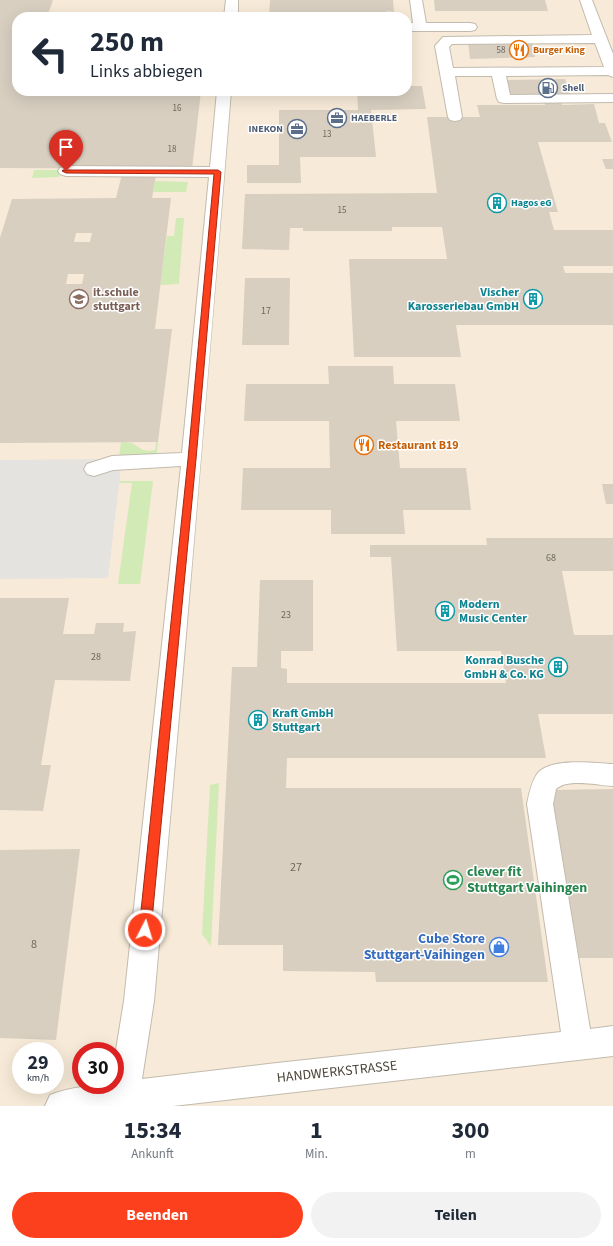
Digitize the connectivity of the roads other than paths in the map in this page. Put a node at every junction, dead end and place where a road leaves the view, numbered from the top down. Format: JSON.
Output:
{"nodes":[{"id":1,"x":232,"y":0,"type":"edge"},
{"id":2,"x":416,"y":0,"type":"edge"},
{"id":3,"x":586,"y":0,"type":"edge"},
{"id":4,"x":231,"y":12,"type":"edge"},
{"id":5,"x":484,"y":26,"type":"dead end"},
{"id":6,"x":572,"y":26,"type":"dead end"},
{"id":7,"x":414,"y":27,"type":"edge"},
{"id":8,"x":598,"y":33,"type":"junction"},
{"id":9,"x":498,"y":71,"type":"junction"},
{"id":10,"x":447,"y":72,"type":"junction"},
{"id":11,"x":613,"y":72,"type":"edge"},
{"id":12,"x":224,"y":96,"type":"edge"},
{"id":13,"x":613,"y":98,"type":"edge"},
{"id":14,"x":455,"y":117,"type":"dead end"},
{"id":15,"x":66,"y":171,"type":"dead end"},
{"id":16,"x":218,"y":172,"type":"junction"},
{"id":17,"x":613,"y":775,"type":"edge"},
{"id":18,"x":613,"y":1041,"type":"edge"},
{"id":19,"x":578,"y":1045,"type":"junction"},
{"id":20,"x":189,"y":1097,"type":"edge"},
{"id":21,"x":122,"y":1101,"type":"edge"},
{"id":22,"x":61,"y":1106,"type":"edge"}],
"edges":[{"from":1,"to":4,"type":"street"},
{"from":2,"to":7,"type":"street"},
{"from":3,"to":8,"type":"street"},
{"from":5,"to":7,"type":"street"},
{"from":6,"to":8,"type":"street"},
{"from":8,"to":10,"type":"street"},
{"from":8,"to":11,"type":"street"},
{"from":9,"to":10,"type":"street"},
{"from":9,"to":11,"type":"street"},
{"from":9,"to":13,"type":"street"},
{"from":10,"to":14,"type":"street"},
{"from":12,"to":16,"type":"street"},
{"from":15,"to":16,"type":"street"},
{"from":16,"to":21,"type":"street"},
{"from":17,"to":19,"type":"street"},
{"from":18,"to":19,"type":"street","name":"HANDWERKSTRASSE"},
{"from":19,"to":20,"type":"street","name":"HANDWERKSTRASSE"},
{"from":20,"to":21,"type":"street","name":"HANDWERKSTRASSE"},
{"from":21,"to":22,"type":"street","name":"HANDWERKSTRASSE"}]}
